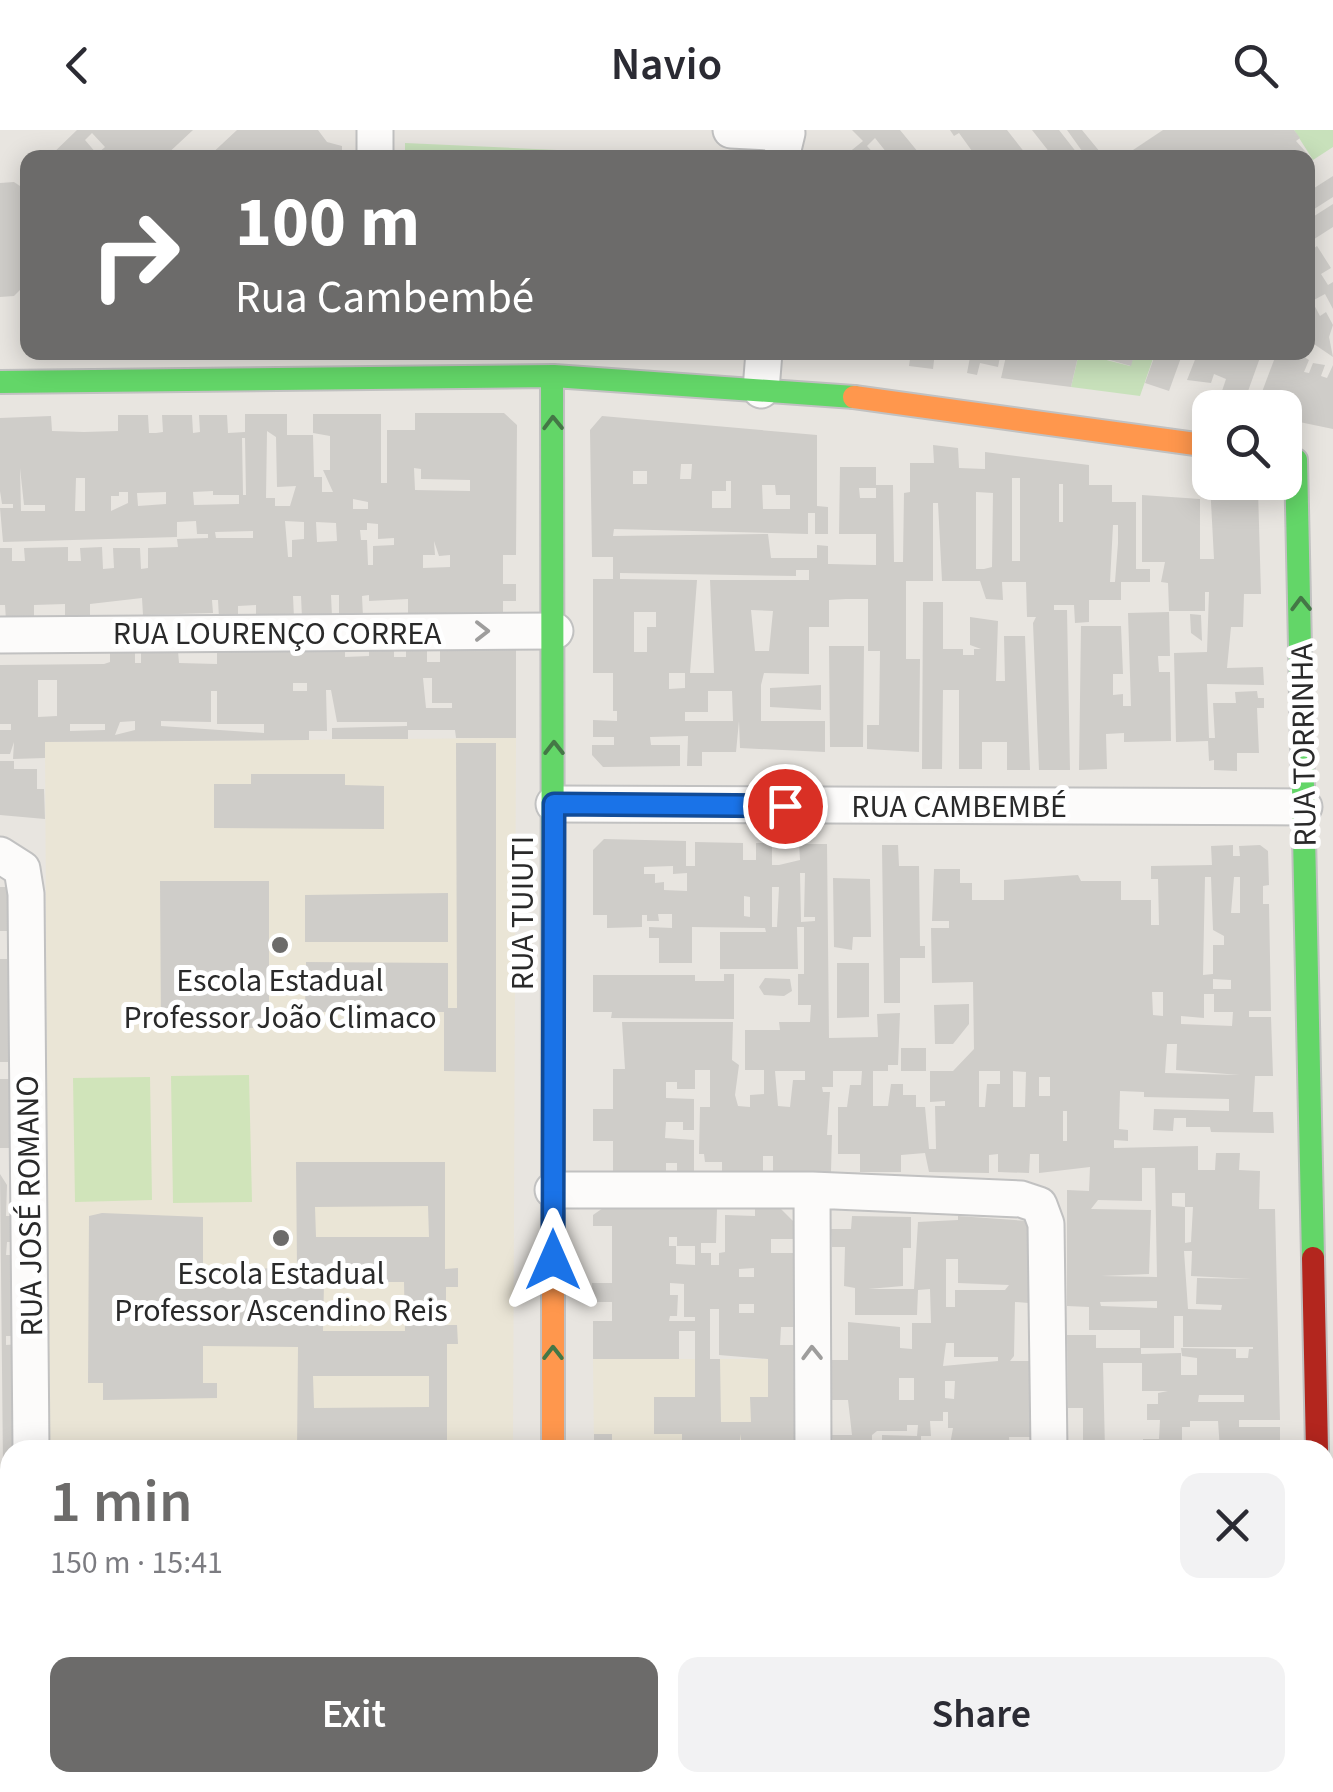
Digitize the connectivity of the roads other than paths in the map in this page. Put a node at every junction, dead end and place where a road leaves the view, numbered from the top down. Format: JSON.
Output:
{"nodes":[{"id":1,"x":731,"y":130,"type":"edge"},
{"id":2,"x":786,"y":140,"type":"edge"},
{"id":3,"x":764,"y":360,"type":"edge"},
{"id":4,"x":369,"y":364,"type":"edge"},
{"id":5,"x":552,"y":376,"type":"junction"},
{"id":6,"x":0,"y":382,"type":"edge"},
{"id":7,"x":762,"y":390,"type":"junction"},
{"id":8,"x":1192,"y":444,"type":"edge"},
{"id":9,"x":1299,"y":500,"type":"edge"},
{"id":10,"x":555,"y":631,"type":"junction"},
{"id":11,"x":0,"y":635,"type":"edge"},
{"id":12,"x":554,"y":804,"type":"junction"},
{"id":13,"x":1304,"y":806,"type":"junction"},
{"id":14,"x":0,"y":855,"type":"edge"},
{"id":15,"x":553,"y":1190,"type":"junction"},
{"id":16,"x":812,"y":1190,"type":"junction"},
{"id":17,"x":31,"y":1440,"type":"edge"},
{"id":18,"x":554,"y":1440,"type":"edge"},
{"id":19,"x":813,"y":1440,"type":"edge"},
{"id":20,"x":1049,"y":1440,"type":"edge"},
{"id":21,"x":1317,"y":1440,"type":"edge"}],
"edges":[{"from":1,"to":2,"type":"street"},
{"from":3,"to":7,"type":"street"},
{"from":4,"to":5,"type":"street"},
{"from":4,"to":6,"type":"street"},
{"from":5,"to":7,"type":"street"},
{"from":10,"to":5,"type":"street","name":"RUA TUIUTI","one_way":true},
{"from":7,"to":8,"type":"street"},
{"from":13,"to":9,"type":"street","name":"RUA TORRINHA","one_way":true},
{"from":11,"to":10,"type":"street","name":"RUA LOURENÇO CORREA","one_way":true},
{"from":12,"to":10,"type":"street","name":"RUA TUIUTI","one_way":true},
{"from":12,"to":13,"type":"street","name":"RUA CAMBEMBÉ"},
{"from":12,"to":15,"type":"street","name":"RUA TUIUTI"},
{"from":13,"to":21,"type":"street","name":"RUA TORRINHA"},
{"from":14,"to":17,"type":"street","name":"RUA JOSÉ ROMANO"},
{"from":15,"to":16,"type":"street"},
{"from":18,"to":15,"type":"street","name":"RUA TUIUTI","one_way":true},
{"from":19,"to":16,"type":"street","one_way":true},
{"from":16,"to":20,"type":"street"}]}
